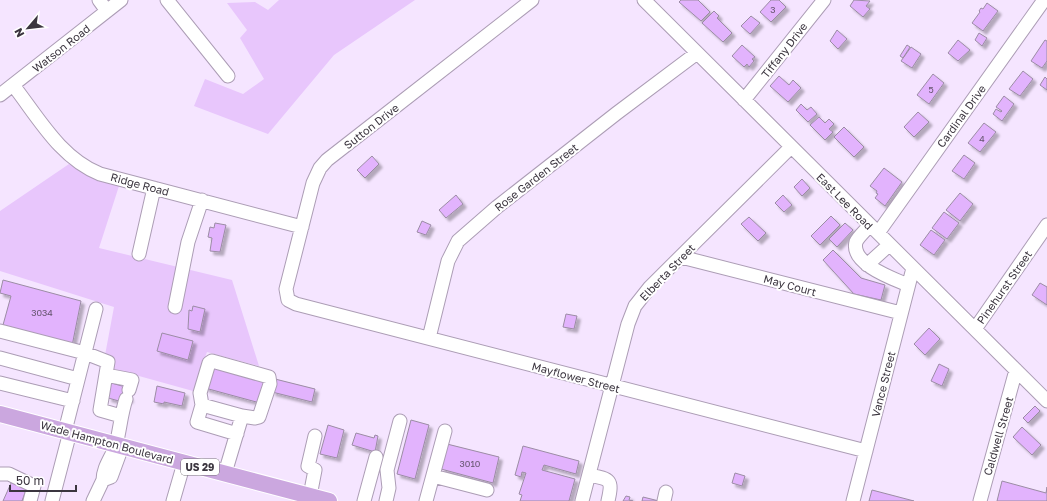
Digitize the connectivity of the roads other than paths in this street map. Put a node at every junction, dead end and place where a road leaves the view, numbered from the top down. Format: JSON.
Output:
{"nodes":[{"id":1,"x":99,"y":0,"type":"edge"},
{"id":2,"x":121,"y":0,"type":"edge"},
{"id":3,"x":167,"y":0,"type":"edge"},
{"id":4,"x":532,"y":0,"type":"edge"},
{"id":5,"x":644,"y":0,"type":"edge"},
{"id":6,"x":824,"y":0,"type":"edge"},
{"id":7,"x":1044,"y":0,"type":"edge"},
{"id":8,"x":107,"y":11,"type":"junction"},
{"id":9,"x":697,"y":53,"type":"junction"},
{"id":10,"x":228,"y":76,"type":"dead end"},
{"id":11,"x":13,"y":85,"type":"junction"},
{"id":12,"x":0,"y":95,"type":"edge"},
{"id":13,"x":744,"y":100,"type":"junction"},
{"id":14,"x":791,"y":147,"type":"junction"},
{"id":15,"x":154,"y":188,"type":"junction"},
{"id":16,"x":202,"y":200,"type":"junction"},
{"id":17,"x":1047,"y":225,"type":"edge"},
{"id":18,"x":302,"y":227,"type":"junction"},
{"id":19,"x":874,"y":229,"type":"junction"},
{"id":20,"x":889,"y":245,"type":"junction"},
{"id":21,"x":139,"y":254,"type":"dead end"},
{"id":22,"x":681,"y":257,"type":"junction"},
{"id":23,"x":867,"y":265,"type":"junction"},
{"id":24,"x":913,"y":268,"type":"junction"},
{"id":25,"x":908,"y":285,"type":"junction"},
{"id":26,"x":288,"y":300,"type":"joint"},
{"id":27,"x":175,"y":307,"type":"dead end"},
{"id":28,"x":96,"y":309,"type":"dead end"},
{"id":29,"x":900,"y":313,"type":"junction"},
{"id":30,"x":975,"y":330,"type":"junction"},
{"id":31,"x":0,"y":331,"type":"edge"},
{"id":32,"x":429,"y":338,"type":"junction"},
{"id":33,"x":85,"y":353,"type":"junction"},
{"id":34,"x":0,"y":358,"type":"edge"},
{"id":35,"x":1016,"y":370,"type":"junction"},
{"id":36,"x":106,"y":375,"type":"junction"},
{"id":37,"x":78,"y":379,"type":"junction"},
{"id":38,"x":0,"y":383,"type":"edge"},
{"id":39,"x":612,"y":386,"type":"junction"},
{"id":40,"x":73,"y":401,"type":"junction"},
{"id":41,"x":1047,"y":401,"type":"edge"},
{"id":42,"x":202,"y":405,"type":"junction"},
{"id":43,"x":0,"y":414,"type":"edge"},
{"id":44,"x":121,"y":416,"type":"junction"},
{"id":45,"x":242,"y":416,"type":"junction"},
{"id":46,"x":400,"y":421,"type":"dead end"},
{"id":47,"x":445,"y":431,"type":"dead end"},
{"id":48,"x":68,"y":432,"type":"junction"},
{"id":49,"x":237,"y":434,"type":"junction"},
{"id":50,"x":315,"y":436,"type":"dead end"},
{"id":51,"x":119,"y":446,"type":"junction"},
{"id":52,"x":866,"y":451,"type":"junction"},
{"id":53,"x":376,"y":457,"type":"dead end"},
{"id":54,"x":184,"y":463,"type":"junction"},
{"id":55,"x":225,"y":473,"type":"junction"},
{"id":56,"x":0,"y":474,"type":"edge"},
{"id":57,"x":589,"y":475,"type":"junction"},
{"id":58,"x":433,"y":476,"type":"junction"},
{"id":59,"x":487,"y":490,"type":"dead end"},
{"id":60,"x":309,"y":498,"type":"edge"},
{"id":61,"x":30,"y":501,"type":"edge"},
{"id":62,"x":52,"y":501,"type":"edge"},
{"id":63,"x":92,"y":501,"type":"edge"},
{"id":64,"x":173,"y":501,"type":"edge"},
{"id":65,"x":330,"y":501,"type":"edge"},
{"id":66,"x":364,"y":501,"type":"edge"},
{"id":67,"x":386,"y":501,"type":"edge"},
{"id":68,"x":426,"y":501,"type":"edge"},
{"id":69,"x":582,"y":501,"type":"edge"},
{"id":70,"x":608,"y":501,"type":"edge"},
{"id":71,"x":853,"y":501,"type":"edge"},
{"id":72,"x":980,"y":501,"type":"edge"}],
"edges":[{"from":1,"to":8,"type":"street"},
{"from":2,"to":8,"type":"street","name":"Watson Road"},
{"from":3,"to":10,"type":"street"},
{"from":4,"to":18,"type":"street","name":"Sutton Drive"},
{"from":5,"to":9,"type":"street","name":"East Lee Road"},
{"from":6,"to":13,"type":"street","name":"Tiffany Drive"},
{"from":7,"to":19,"type":"street","name":"Cardinal Drive"},
{"from":8,"to":11,"type":"street","name":"Watson Road"},
{"from":9,"to":13,"type":"street","name":"East Lee Road"},
{"from":9,"to":32,"type":"street","name":"Rose Garden Street"},
{"from":11,"to":12,"type":"street","name":"Watson Road"},
{"from":11,"to":15,"type":"street","name":"Ridge Road"},
{"from":13,"to":14,"type":"street","name":"East Lee Road"},
{"from":14,"to":19,"type":"street","name":"East Lee Road"},
{"from":14,"to":22,"type":"street","name":"Elberta Street"},
{"from":15,"to":16,"type":"street","name":"Ridge Road"},
{"from":15,"to":21,"type":"street"},
{"from":16,"to":18,"type":"street","name":"Ridge Road"},
{"from":16,"to":27,"type":"street"},
{"from":17,"to":30,"type":"street","name":"Pinehurst Street"},
{"from":18,"to":26,"type":"street","name":"Sutton Drive"},
{"from":19,"to":20,"type":"street","name":"East Lee Road"},
{"from":19,"to":23,"type":"street","name":"Cardinal Drive"},
{"from":20,"to":23,"type":"street"},
{"from":20,"to":24,"type":"street","name":"East Lee Road"},
{"from":22,"to":29,"type":"street","name":"May Court"},
{"from":22,"to":39,"type":"street","name":"Elberta Street"},
{"from":23,"to":25,"type":"street"},
{"from":24,"to":25,"type":"street","name":"Vance Street"},
{"from":24,"to":30,"type":"street","name":"East Lee Road"},
{"from":25,"to":29,"type":"street","name":"Vance Street"},
{"from":26,"to":32,"type":"street","name":"Mayflower Street"},
{"from":28,"to":33,"type":"street"},
{"from":29,"to":52,"type":"street","name":"Vance Street"},
{"from":30,"to":35,"type":"street","name":"East Lee Road"},
{"from":31,"to":33,"type":"street"},
{"from":32,"to":39,"type":"street","name":"Mayflower Street"},
{"from":33,"to":36,"type":"street"},
{"from":33,"to":37,"type":"street"},
{"from":34,"to":37,"type":"street"},
{"from":35,"to":41,"type":"street","name":"East Lee Road"},
{"from":35,"to":72,"type":"street","name":"Caldwell Street"},
{"from":36,"to":44,"type":"street"},
{"from":36,"to":44,"type":"street"},
{"from":37,"to":40,"type":"street"},
{"from":38,"to":40,"type":"street"},
{"from":39,"to":52,"type":"street","name":"Mayflower Street"},
{"from":39,"to":57,"type":"street","name":"Elberta Street"},
{"from":40,"to":48,"type":"street"},
{"from":42,"to":45,"type":"street"},
{"from":42,"to":45,"type":"street"},
{"from":42,"to":49,"type":"street"},
{"from":43,"to":48,"type":"main road","name":"Wade Hampton Boulevard","number":"US 29"},
{"from":44,"to":51,"type":"street"},
{"from":45,"to":49,"type":"street"},
{"from":46,"to":67,"type":"street"},
{"from":47,"to":58,"type":"street"},
{"from":48,"to":51,"type":"main road","name":"Wade Hampton Boulevard","number":"US 29"},
{"from":48,"to":62,"type":"street"},
{"from":49,"to":55,"type":"street"},
{"from":50,"to":60,"type":"street"},
{"from":51,"to":54,"type":"main road","name":"Wade Hampton Boulevard","number":"US 29"},
{"from":51,"to":63,"type":"street"},
{"from":52,"to":71,"type":"street","name":"Vance Street"},
{"from":53,"to":66,"type":"street"},
{"from":54,"to":55,"type":"main road","name":"Wade Hampton Boulevard","number":"US 29"},
{"from":54,"to":64,"type":"street"},
{"from":55,"to":60,"type":"main road","name":"Wade Hampton Boulevard","number":"US 29"},
{"from":56,"to":61,"type":"street"},
{"from":57,"to":69,"type":"street","name":"Elberta Street"},
{"from":57,"to":70,"type":"street"},
{"from":58,"to":59,"type":"street"},
{"from":58,"to":68,"type":"street"},
{"from":60,"to":65,"type":"main road","name":"Wade Hampton Boulevard","number":"US 29"}]}
